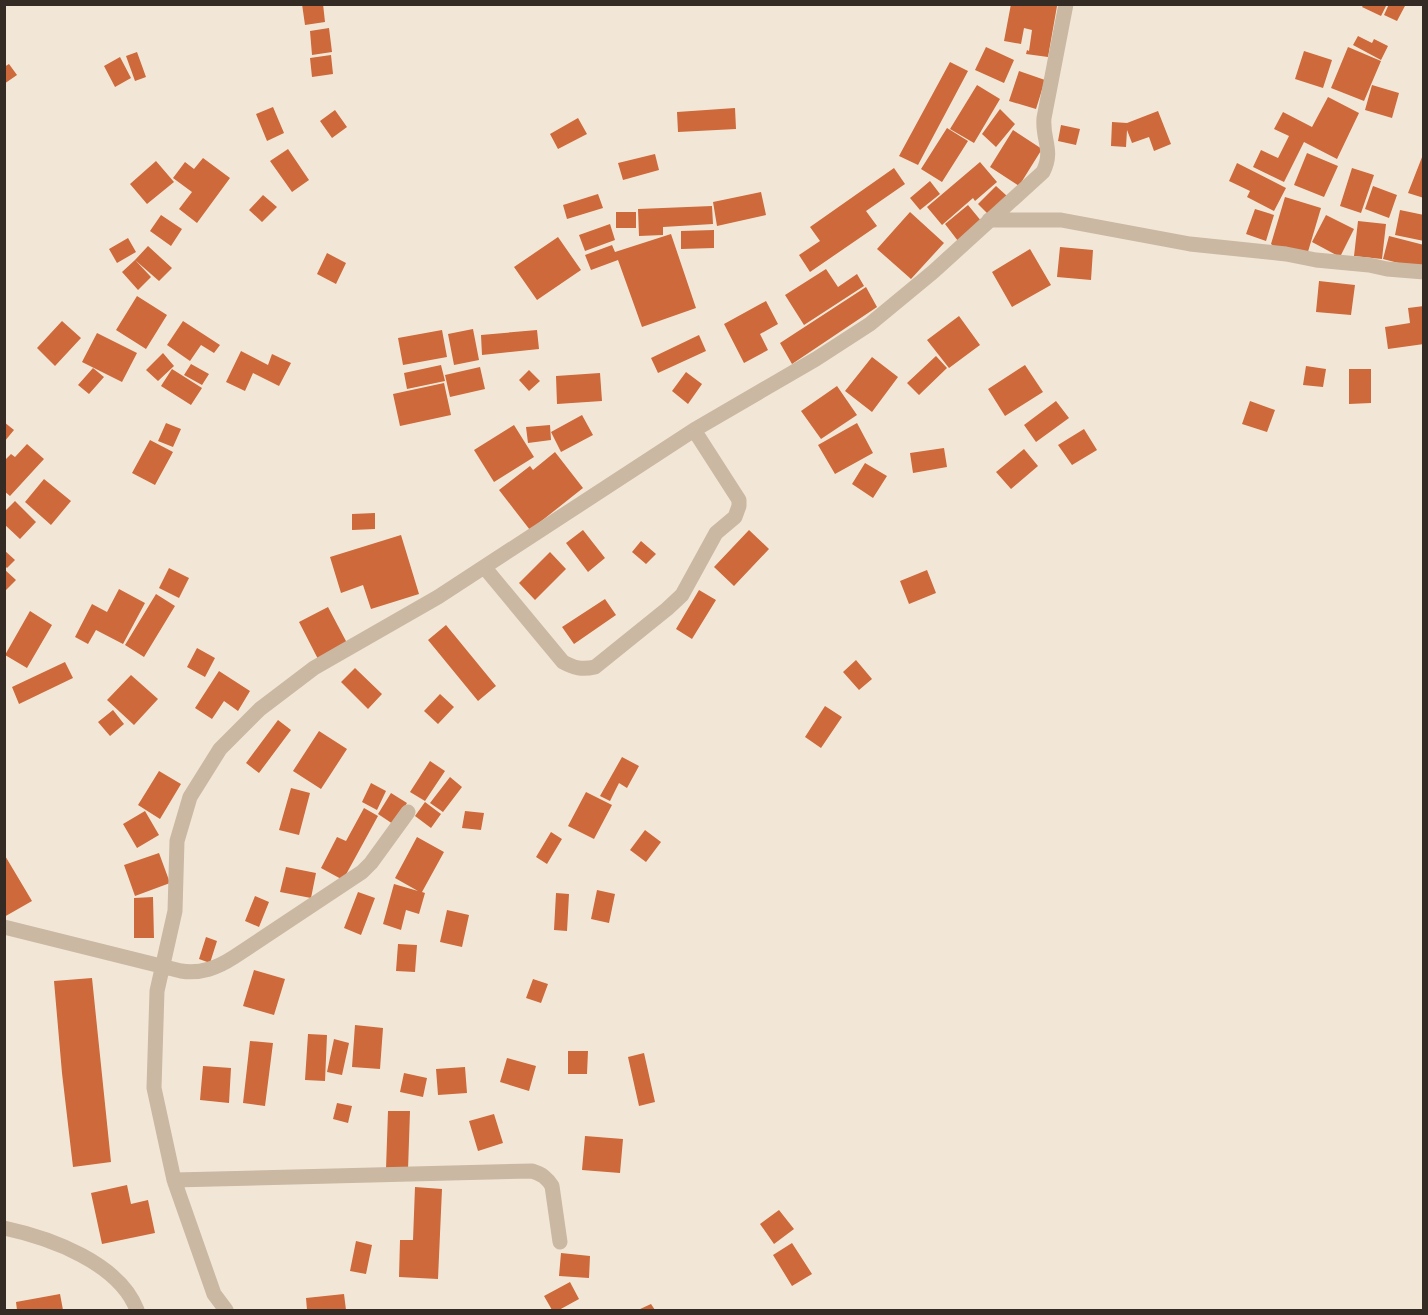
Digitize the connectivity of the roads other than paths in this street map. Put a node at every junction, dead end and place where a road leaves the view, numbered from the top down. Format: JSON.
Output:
{"nodes":[{"id":1,"x":1066,"y":4,"type":"edge"},
{"id":2,"x":989,"y":220,"type":"junction"},
{"id":3,"x":1424,"y":272,"type":"edge"},
{"id":4,"x":694,"y":430,"type":"junction"},
{"id":5,"x":485,"y":568,"type":"junction"},
{"id":6,"x":408,"y":812,"type":"dead end"},
{"id":7,"x":4,"y":927,"type":"edge"},
{"id":8,"x":164,"y":966,"type":"junction"},
{"id":9,"x":174,"y":1180,"type":"junction"},
{"id":10,"x":4,"y":1228,"type":"edge"},
{"id":11,"x":560,"y":1242,"type":"dead end"},
{"id":12,"x":137,"y":1311,"type":"edge"},
{"id":13,"x":226,"y":1311,"type":"edge"}],
"edges":[{"from":1,"to":2,"type":"street"},
{"from":2,"to":3,"type":"street"},
{"from":2,"to":4,"type":"street"},
{"from":4,"to":5,"type":"street"},
{"from":4,"to":5,"type":"street"},
{"from":5,"to":8,"type":"street"},
{"from":6,"to":8,"type":"street"},
{"from":7,"to":8,"type":"street"},
{"from":8,"to":9,"type":"street"},
{"from":9,"to":11,"type":"street"},
{"from":9,"to":13,"type":"street"},
{"from":10,"to":12,"type":"street"}]}
